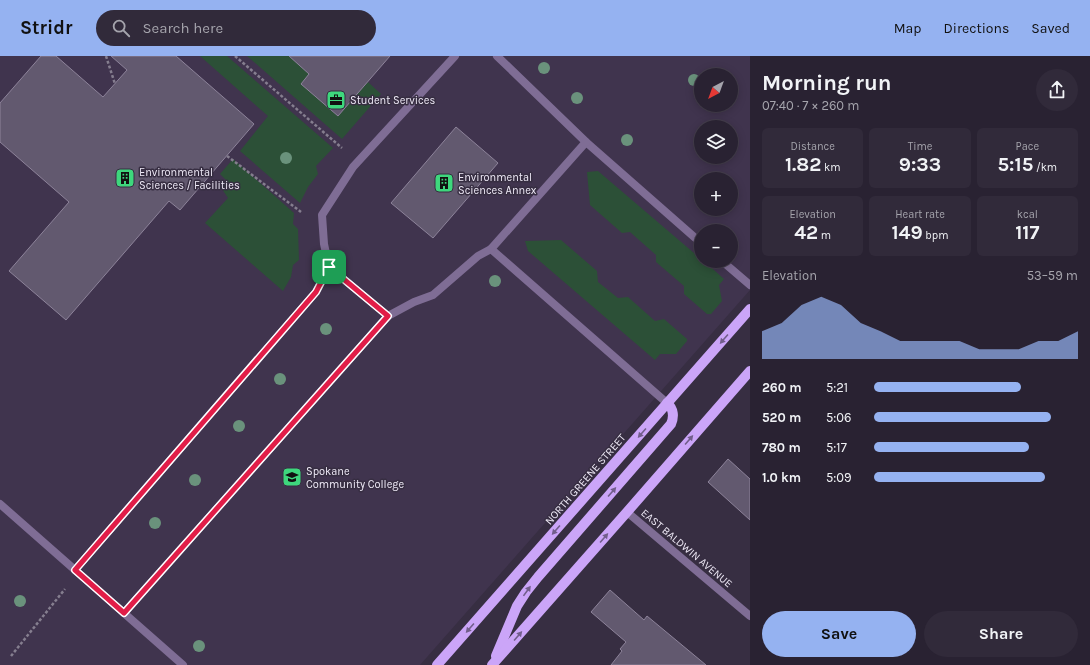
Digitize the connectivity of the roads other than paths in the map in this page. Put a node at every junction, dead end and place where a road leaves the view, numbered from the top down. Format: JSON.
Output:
{"nodes":[{"id":1,"x":455,"y":56,"type":"edge"},
{"id":2,"x":497,"y":56,"type":"edge"},
{"id":3,"x":586,"y":142,"type":"junction"},
{"id":4,"x":694,"y":236,"type":"edge"},
{"id":5,"x":491,"y":249,"type":"junction"},
{"id":6,"x":329,"y":267,"type":"junction"},
{"id":7,"x":730,"y":268,"type":"edge"},
{"id":8,"x":750,"y":285,"type":"edge"},
{"id":9,"x":750,"y":309,"type":"edge"},
{"id":10,"x":388,"y":316,"type":"junction"},
{"id":11,"x":749,"y":373,"type":"edge"},
{"id":12,"x":668,"y":403,"type":"junction"},
{"id":13,"x":0,"y":504,"type":"edge"},
{"id":14,"x":627,"y":512,"type":"junction"},
{"id":15,"x":75,"y":570,"type":"junction"},
{"id":16,"x":124,"y":613,"type":"junction"},
{"id":17,"x":750,"y":616,"type":"edge"},
{"id":18,"x":183,"y":665,"type":"edge"},
{"id":19,"x":437,"y":665,"type":"edge"},
{"id":20,"x":493,"y":665,"type":"edge"}],
"edges":[{"from":1,"to":6,"type":"street"},
{"from":2,"to":3,"type":"street"},
{"from":3,"to":4,"type":"street"},
{"from":3,"to":5,"type":"street"},
{"from":5,"to":10,"type":"street"},
{"from":5,"to":12,"type":"street"},
{"from":6,"to":10,"type":"street"},
{"from":6,"to":15,"type":"street"},
{"from":7,"to":8,"type":"street"},
{"from":9,"to":12,"type":"main road","name":"NORTH GREENE STREET","one_way":true},
{"from":10,"to":16,"type":"street"},
{"from":14,"to":11,"type":"main road","one_way":true},
{"from":12,"to":19,"type":"main road","name":"NORTH GREENE STREET","one_way":true},
{"from":20,"to":12,"type":"main road","one_way":true},
{"from":13,"to":15,"type":"street"},
{"from":14,"to":17,"type":"street","name":"EAST BALDWIN AVENUE"},
{"from":20,"to":14,"type":"main road","one_way":true},
{"from":15,"to":16,"type":"street"},
{"from":16,"to":18,"type":"street"}]}
